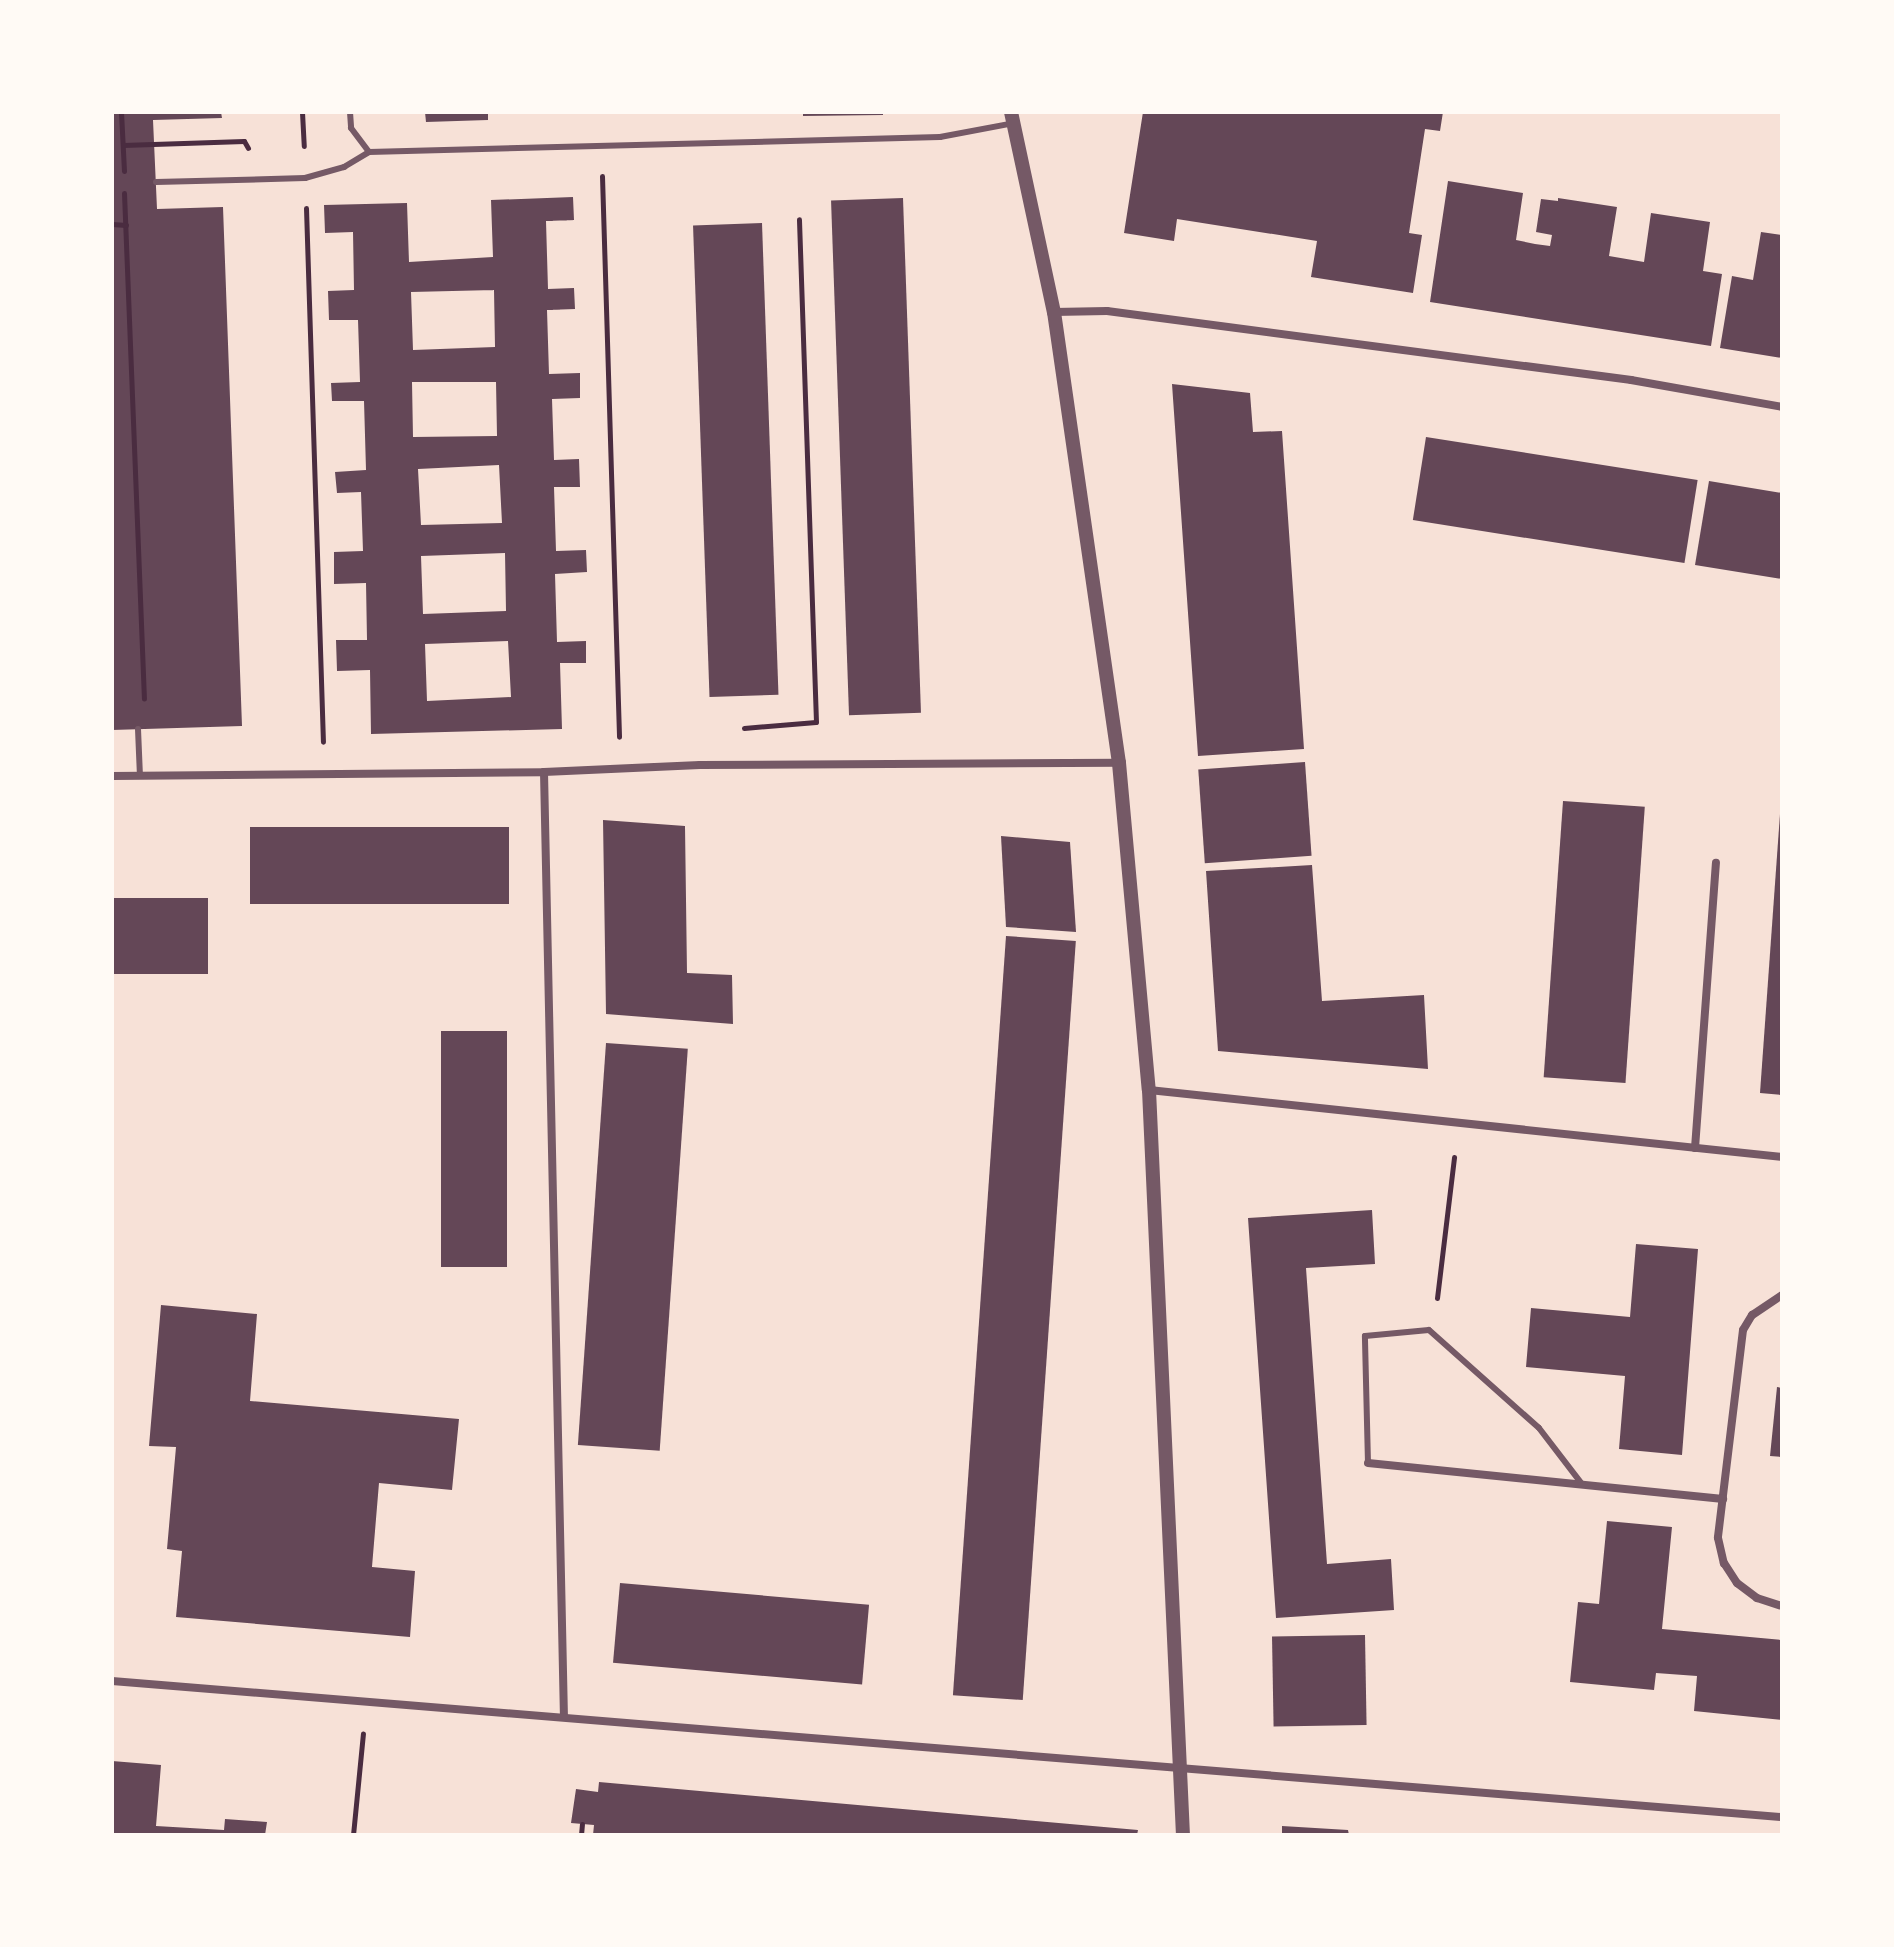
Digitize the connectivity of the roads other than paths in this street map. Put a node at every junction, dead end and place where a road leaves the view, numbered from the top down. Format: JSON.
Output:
{"nodes":[{"id":1,"x":350,"y":112,"type":"edge"},
{"id":2,"x":1012,"y":118,"type":"edge"},
{"id":3,"x":369,"y":152,"type":"junction"},
{"id":4,"x":156,"y":182,"type":"dead end"},
{"id":5,"x":1054,"y":312,"type":"junction"},
{"id":6,"x":1782,"y":407,"type":"edge"},
{"id":7,"x":138,"y":729,"type":"dead end"},
{"id":8,"x":1119,"y":763,"type":"junction"},
{"id":9,"x":544,"y":772,"type":"junction"},
{"id":10,"x":112,"y":776,"type":"edge"},
{"id":11,"x":140,"y":776,"type":"junction"},
{"id":12,"x":1716,"y":863,"type":"dead end"},
{"id":13,"x":1149,"y":1090,"type":"junction"},
{"id":14,"x":1695,"y":1148,"type":"junction"},
{"id":15,"x":1782,"y":1157,"type":"edge"},
{"id":16,"x":1782,"y":1295,"type":"edge"},
{"id":17,"x":1368,"y":1463,"type":"joint"},
{"id":18,"x":1584,"y":1487,"type":"junction"},
{"id":19,"x":1723,"y":1499,"type":"junction"},
{"id":20,"x":1782,"y":1606,"type":"edge"},
{"id":21,"x":112,"y":1681,"type":"edge"},
{"id":22,"x":564,"y":1717,"type":"junction"},
{"id":23,"x":1179,"y":1770,"type":"junction"},
{"id":24,"x":1782,"y":1817,"type":"edge"},
{"id":25,"x":1183,"y":1835,"type":"edge"}],
"edges":[{"from":1,"to":3,"type":"lane"},
{"from":2,"to":3,"type":"lane"},
{"from":2,"to":5,"type":"street"},
{"from":3,"to":4,"type":"lane"},
{"from":5,"to":6,"type":"street"},
{"from":5,"to":8,"type":"street"},
{"from":7,"to":11,"type":"lane"},
{"from":8,"to":9,"type":"street"},
{"from":8,"to":13,"type":"street"},
{"from":9,"to":11,"type":"street"},
{"from":9,"to":22,"type":"street"},
{"from":10,"to":11,"type":"street"},
{"from":12,"to":14,"type":"street"},
{"from":13,"to":14,"type":"street"},
{"from":13,"to":23,"type":"street"},
{"from":14,"to":15,"type":"street"},
{"from":16,"to":19,"type":"street"},
{"from":17,"to":18,"type":"street"},
{"from":17,"to":18,"type":"lane"},
{"from":18,"to":19,"type":"street"},
{"from":19,"to":20,"type":"street"},
{"from":21,"to":22,"type":"street"},
{"from":22,"to":23,"type":"street"},
{"from":23,"to":24,"type":"street"},
{"from":23,"to":25,"type":"street"}]}
